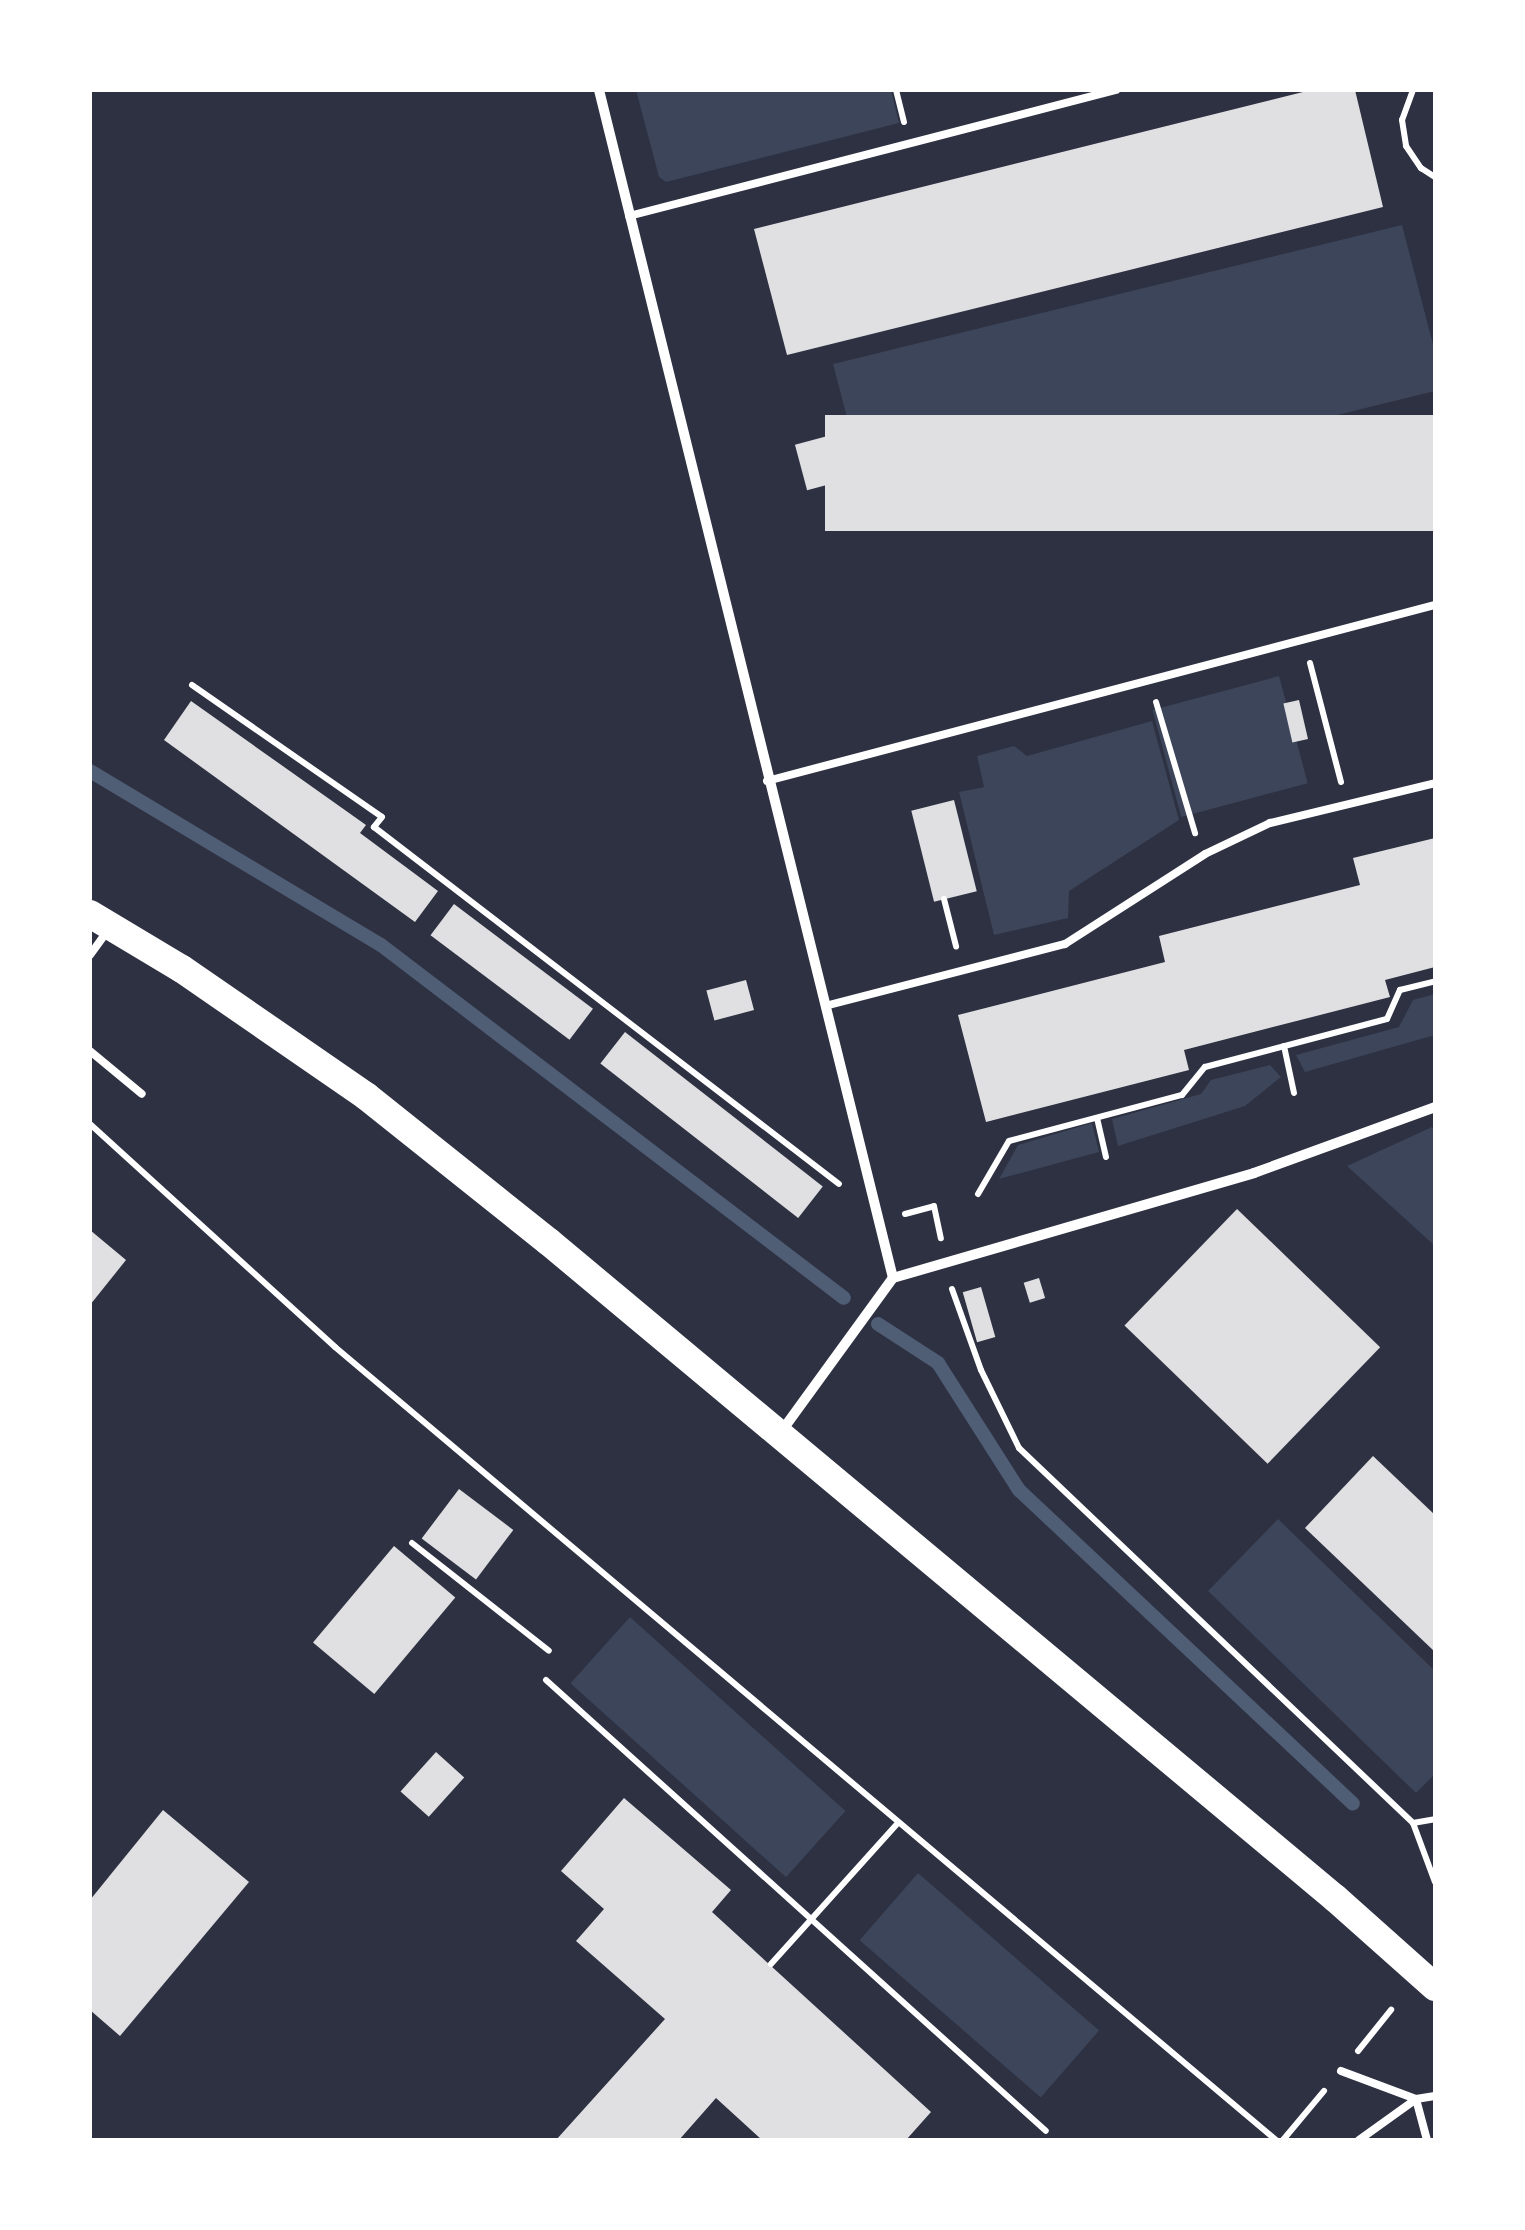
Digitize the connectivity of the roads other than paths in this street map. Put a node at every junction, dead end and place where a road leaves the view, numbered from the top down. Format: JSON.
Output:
{"nodes":[{"id":1,"x":598,"y":90,"type":"edge"},
{"id":2,"x":1116,"y":90,"type":"edge"},
{"id":3,"x":629,"y":216,"type":"junction"},
{"id":4,"x":1435,"y":604,"type":"edge"},
{"id":5,"x":767,"y":781,"type":"junction"},
{"id":6,"x":1435,"y":783,"type":"edge"},
{"id":7,"x":100,"y":920,"type":"edge"},
{"id":8,"x":90,"y":955,"type":"edge"},
{"id":9,"x":825,"y":1006,"type":"junction"},
{"id":10,"x":90,"y":1051,"type":"edge"},
{"id":11,"x":142,"y":1094,"type":"dead end"},
{"id":12,"x":1435,"y":1107,"type":"edge"},
{"id":13,"x":892,"y":1278,"type":"junction"},
{"id":14,"x":777,"y":1436,"type":"junction"},
{"id":15,"x":1435,"y":1987,"type":"edge"},
{"id":16,"x":1341,"y":2071,"type":"dead end"},
{"id":17,"x":1435,"y":2096,"type":"edge"},
{"id":18,"x":1416,"y":2099,"type":"junction"},
{"id":19,"x":1360,"y":2140,"type":"edge"},
{"id":20,"x":1427,"y":2140,"type":"edge"}],
"edges":[{"from":1,"to":3,"type":"street"},
{"from":2,"to":3,"type":"lane"},
{"from":3,"to":5,"type":"street"},
{"from":4,"to":5,"type":"lane"},
{"from":5,"to":9,"type":"street"},
{"from":6,"to":9,"type":"lane"},
{"from":7,"to":8,"type":"lane"},
{"from":7,"to":14,"type":"highway"},
{"from":9,"to":13,"type":"street"},
{"from":10,"to":11,"type":"lane"},
{"from":12,"to":13,"type":"street"},
{"from":13,"to":14,"type":"street"},
{"from":14,"to":15,"type":"highway"},
{"from":16,"to":18,"type":"lane"},
{"from":17,"to":18,"type":"lane"},
{"from":18,"to":19,"type":"lane"},
{"from":18,"to":20,"type":"lane"}]}
